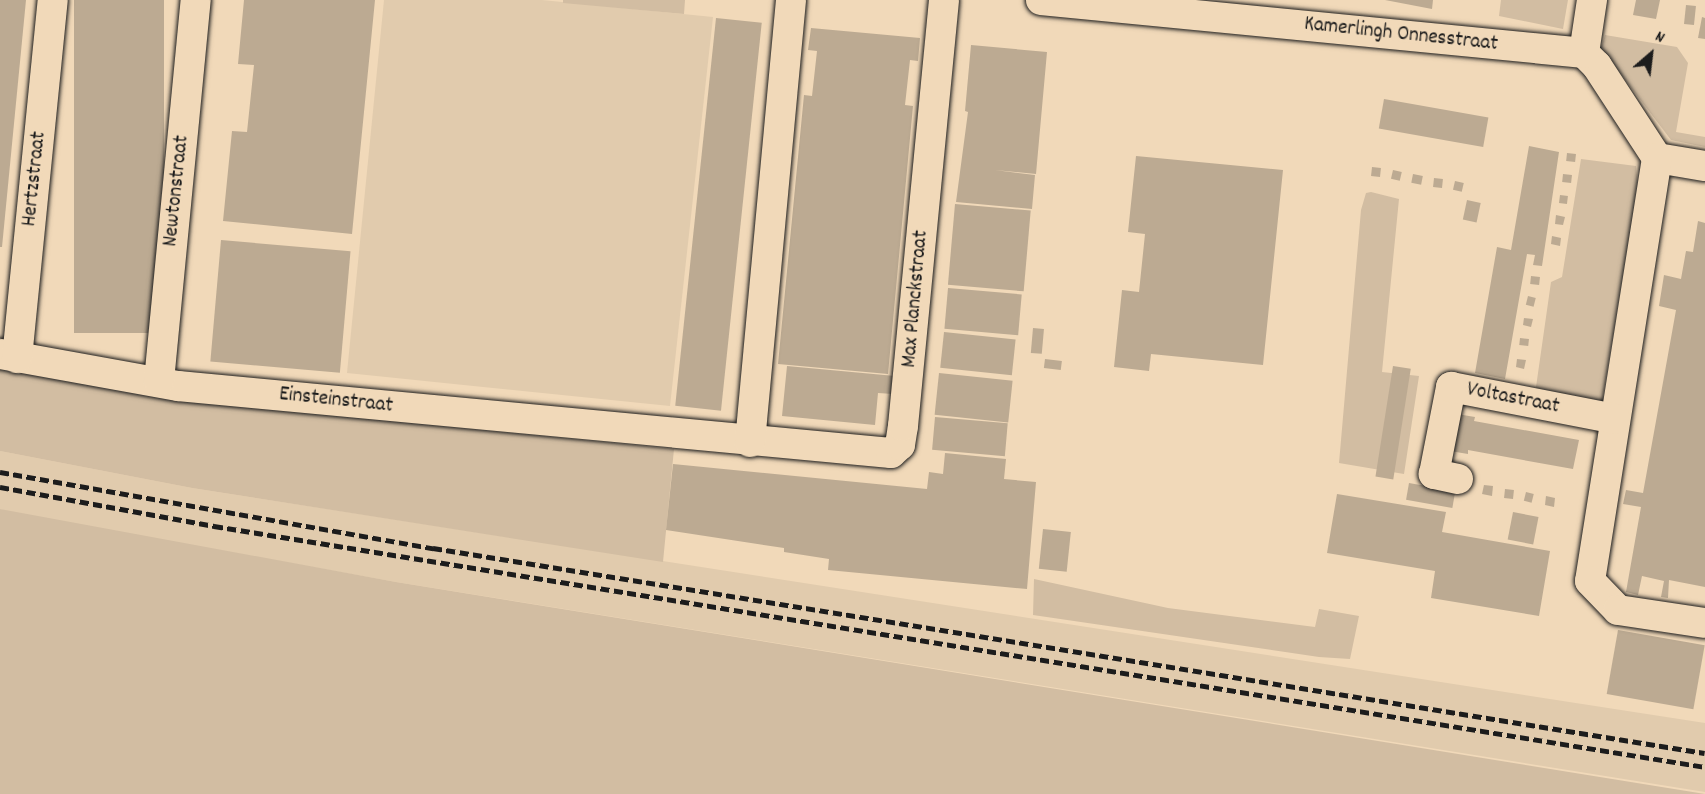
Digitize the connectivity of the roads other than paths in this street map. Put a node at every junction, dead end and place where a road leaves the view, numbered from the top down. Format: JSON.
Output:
{"nodes":[{"id":1,"x":53,"y":0,"type":"edge"},
{"id":2,"x":196,"y":0,"type":"edge"},
{"id":3,"x":791,"y":0,"type":"edge"},
{"id":4,"x":944,"y":0,"type":"edge"},
{"id":5,"x":1041,"y":0,"type":"edge"},
{"id":6,"x":1592,"y":0,"type":"edge"},
{"id":7,"x":1584,"y":53,"type":"junction"},
{"id":8,"x":1658,"y":158,"type":"junction"},
{"id":9,"x":1705,"y":166,"type":"edge"},
{"id":10,"x":9,"y":356,"type":"edge"},
{"id":11,"x":159,"y":381,"type":"junction"},
{"id":12,"x":1615,"y":419,"type":"junction"},
{"id":13,"x":674,"y":435,"type":"joint"},
{"id":14,"x":750,"y":442,"type":"junction"},
{"id":15,"x":1458,"y":479,"type":"dead end"},
{"id":16,"x":1705,"y":623,"type":"edge"}],
"edges":[{"from":1,"to":10,"type":"street","name":"Hertzstraat"},
{"from":2,"to":11,"type":"street","name":"Newtonstraat"},
{"from":3,"to":14,"type":"street"},
{"from":4,"to":14,"type":"street","name":"Max Planckstraat"},
{"from":5,"to":7,"type":"street","name":"Kamerlingh Onnesstraat"},
{"from":6,"to":7,"type":"street"},
{"from":7,"to":8,"type":"street"},
{"from":8,"to":9,"type":"street"},
{"from":8,"to":12,"type":"street"},
{"from":10,"to":11,"type":"street","name":"Einsteinstraat"},
{"from":11,"to":13,"type":"street","name":"Einsteinstraat"},
{"from":12,"to":15,"type":"street","name":"Voltastraat"},
{"from":12,"to":16,"type":"street"},
{"from":13,"to":14,"type":"street","name":"Max Planckstraat"}]}
